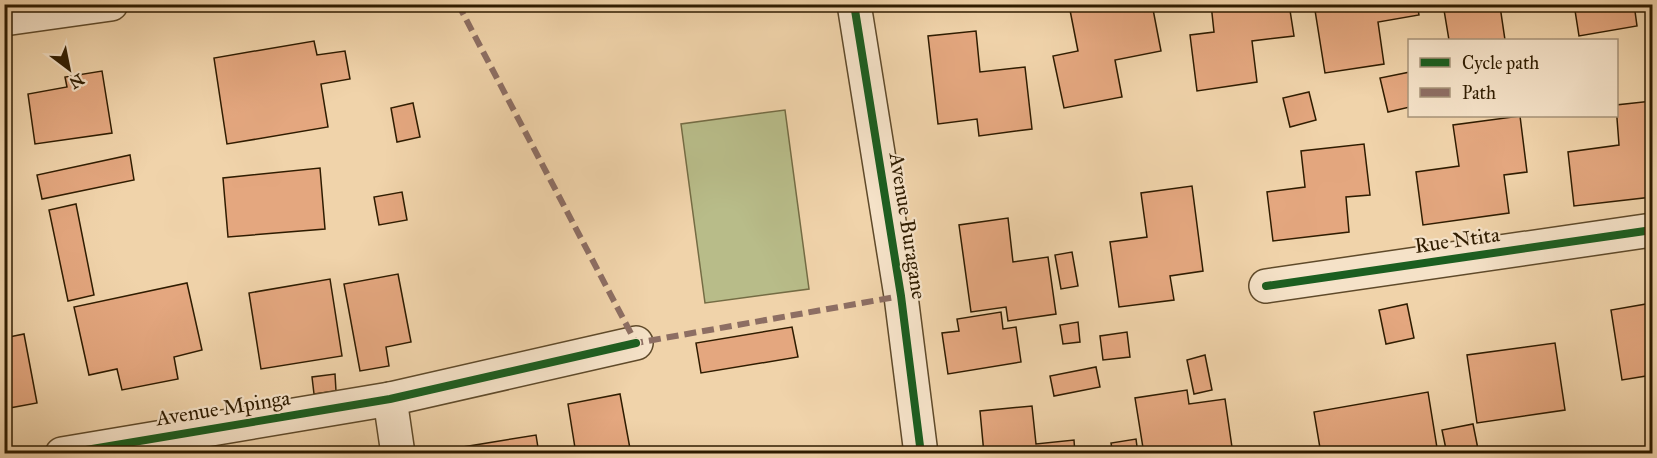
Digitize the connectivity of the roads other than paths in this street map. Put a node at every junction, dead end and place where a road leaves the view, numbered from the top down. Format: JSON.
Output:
{"nodes":[{"id":1,"x":111,"y":4,"type":"edge"},
{"id":2,"x":854,"y":4,"type":"edge"},
{"id":3,"x":4,"y":20,"type":"edge"},
{"id":4,"x":1653,"y":230,"type":"edge"},
{"id":5,"x":1266,"y":286,"type":"dead end"},
{"id":6,"x":636,"y":343,"type":"dead end"},
{"id":7,"x":390,"y":399,"type":"junction"},
{"id":8,"x":62,"y":453,"type":"edge"},
{"id":9,"x":398,"y":453,"type":"edge"},
{"id":10,"x":921,"y":453,"type":"edge"}],
"edges":[{"from":1,"to":3,"type":"street"},
{"from":2,"to":10,"type":"street","name":"Avenue Buragane"},
{"from":4,"to":5,"type":"street","name":"Rue Ntita"},
{"from":6,"to":7,"type":"street","name":"Avenue Mpinga"},
{"from":7,"to":8,"type":"street","name":"Avenue Mpinga"},
{"from":7,"to":9,"type":"street"}]}
